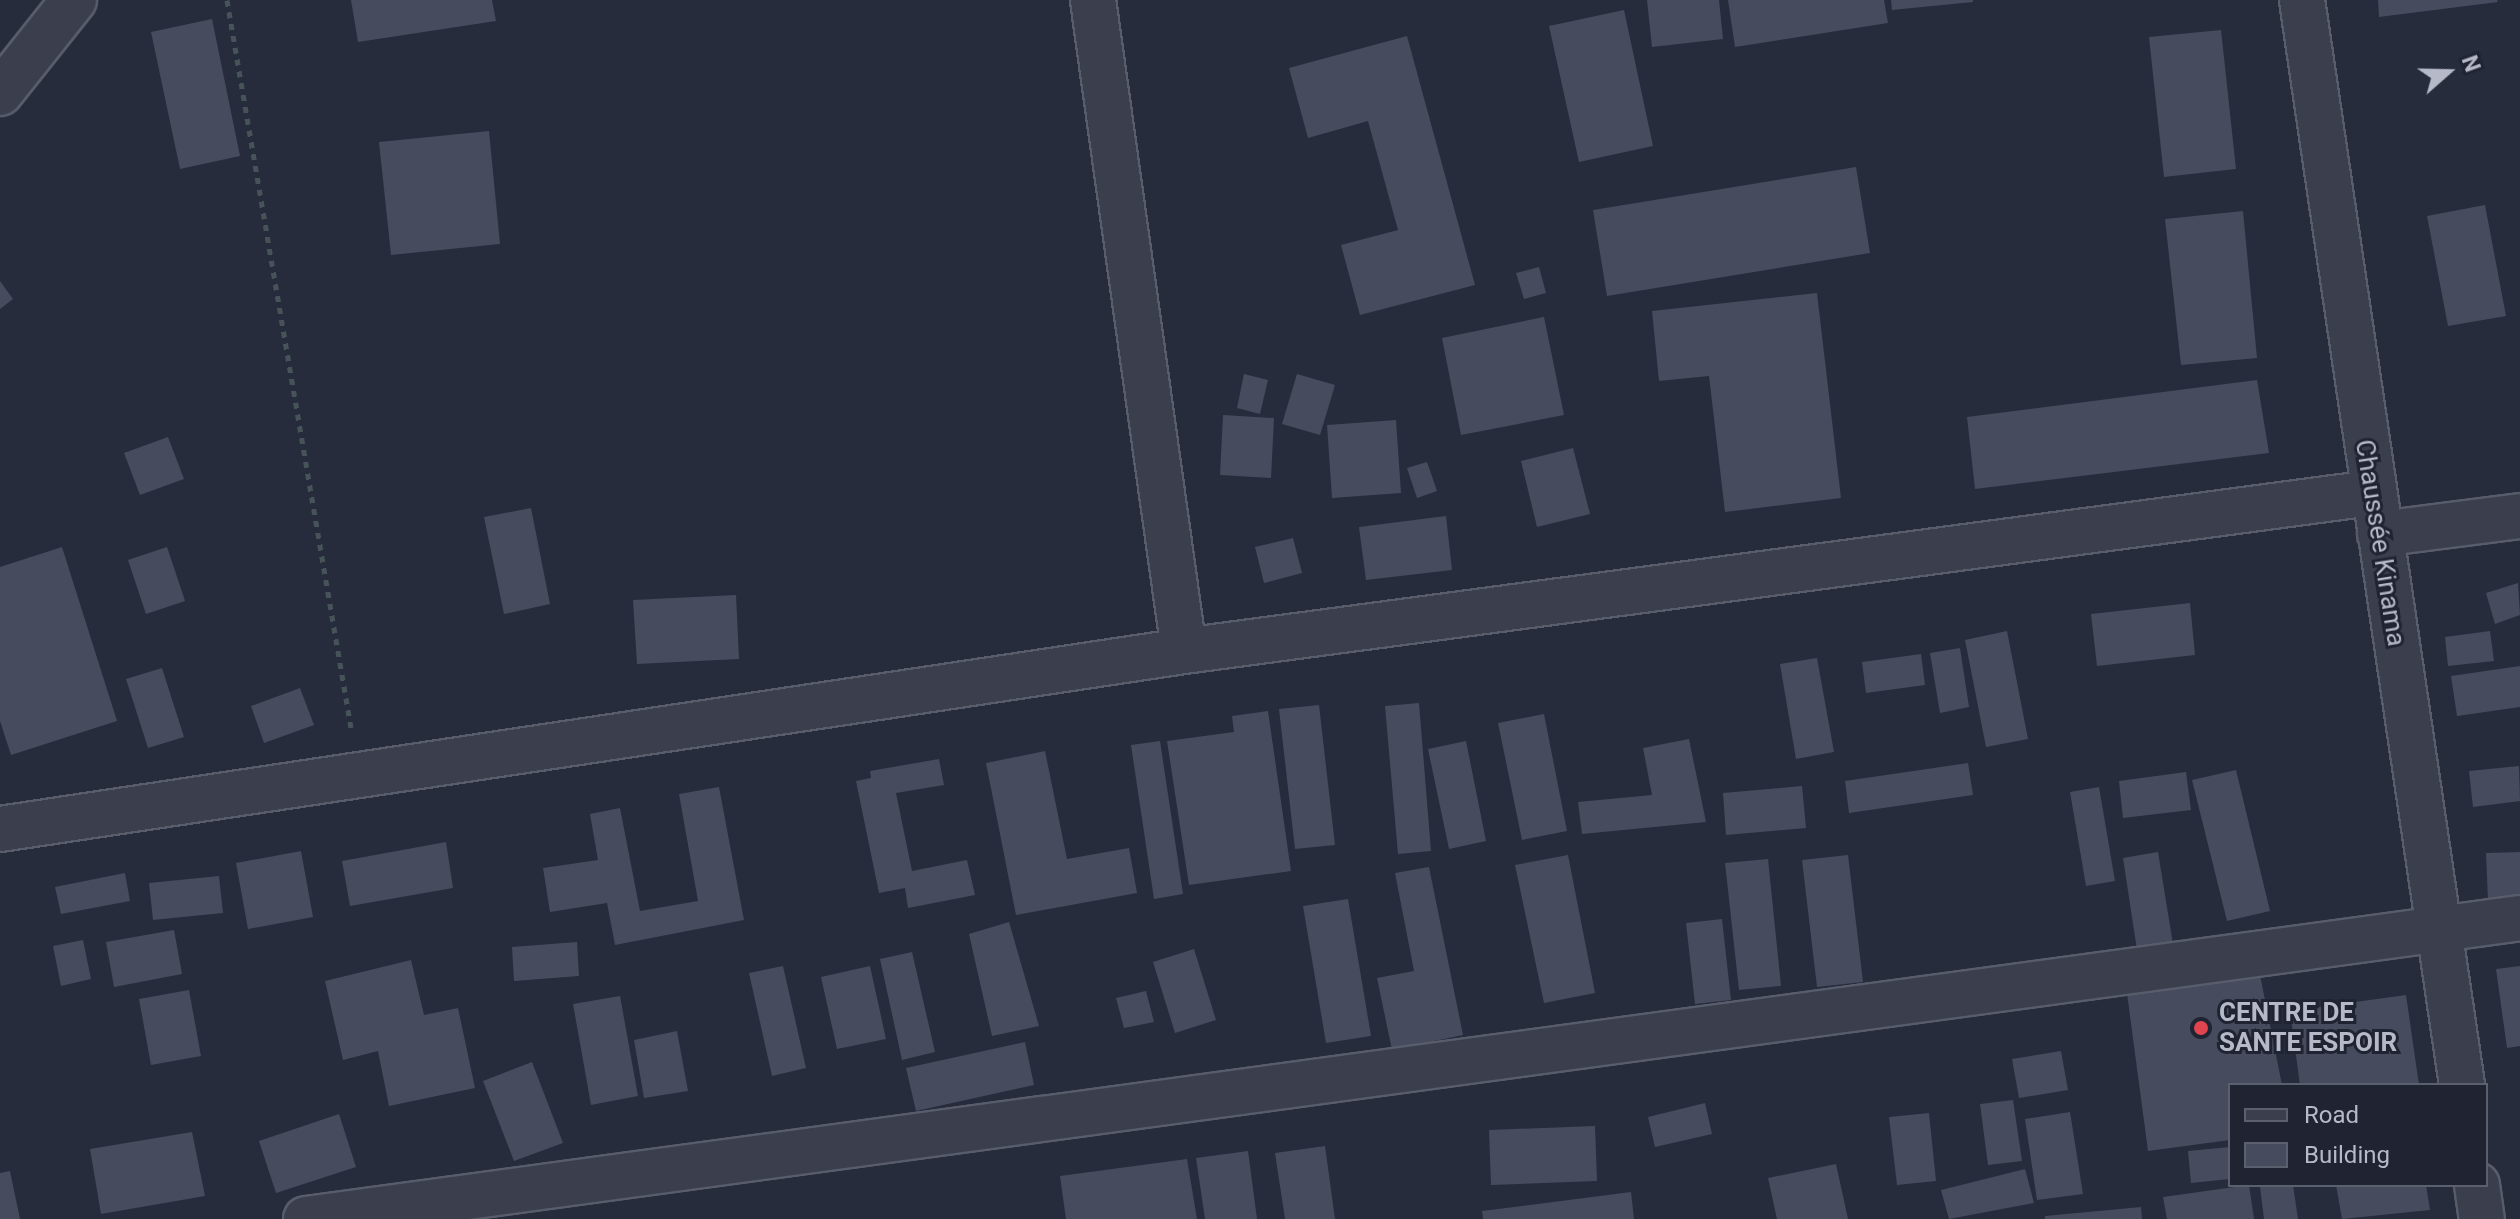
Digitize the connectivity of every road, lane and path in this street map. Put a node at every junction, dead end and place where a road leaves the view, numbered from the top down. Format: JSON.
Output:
{"nodes":[{"id":1,"x":74,"y":0,"type":"edge"},
{"id":2,"x":227,"y":0,"type":"edge"},
{"id":3,"x":1093,"y":0,"type":"edge"},
{"id":4,"x":2302,"y":0,"type":"edge"},
{"id":5,"x":0,"y":93,"type":"edge"},
{"id":6,"x":2376,"y":513,"type":"junction"},
{"id":7,"x":2520,"y":516,"type":"edge"},
{"id":8,"x":1184,"y":651,"type":"junction"},
{"id":9,"x":360,"y":778,"type":"junction"},
{"id":10,"x":0,"y":829,"type":"edge"},
{"id":11,"x":2520,"y":918,"type":"edge"},
{"id":12,"x":2438,"y":929,"type":"junction"},
{"id":13,"x":2462,"y":1083,"type":"edge"},
{"id":14,"x":2477,"y":1187,"type":"edge"},
{"id":15,"x":306,"y":1219,"type":"edge"},
{"id":16,"x":2482,"y":1219,"type":"edge"}],
"edges":[{"from":1,"to":5,"type":"street"},
{"from":2,"to":9,"type":"path"},
{"from":3,"to":8,"type":"street"},
{"from":4,"to":6,"type":"street","name":"Chaussée Kinama"},
{"from":6,"to":7,"type":"street"},
{"from":6,"to":8,"type":"street"},
{"from":6,"to":12,"type":"street","name":"Chaussée Kinama"},
{"from":8,"to":9,"type":"street"},
{"from":9,"to":10,"type":"street"},
{"from":11,"to":12,"type":"street"},
{"from":12,"to":13,"type":"street","name":"Chaussée Kinama"},
{"from":12,"to":15,"type":"street"},
{"from":14,"to":16,"type":"street"}]}
